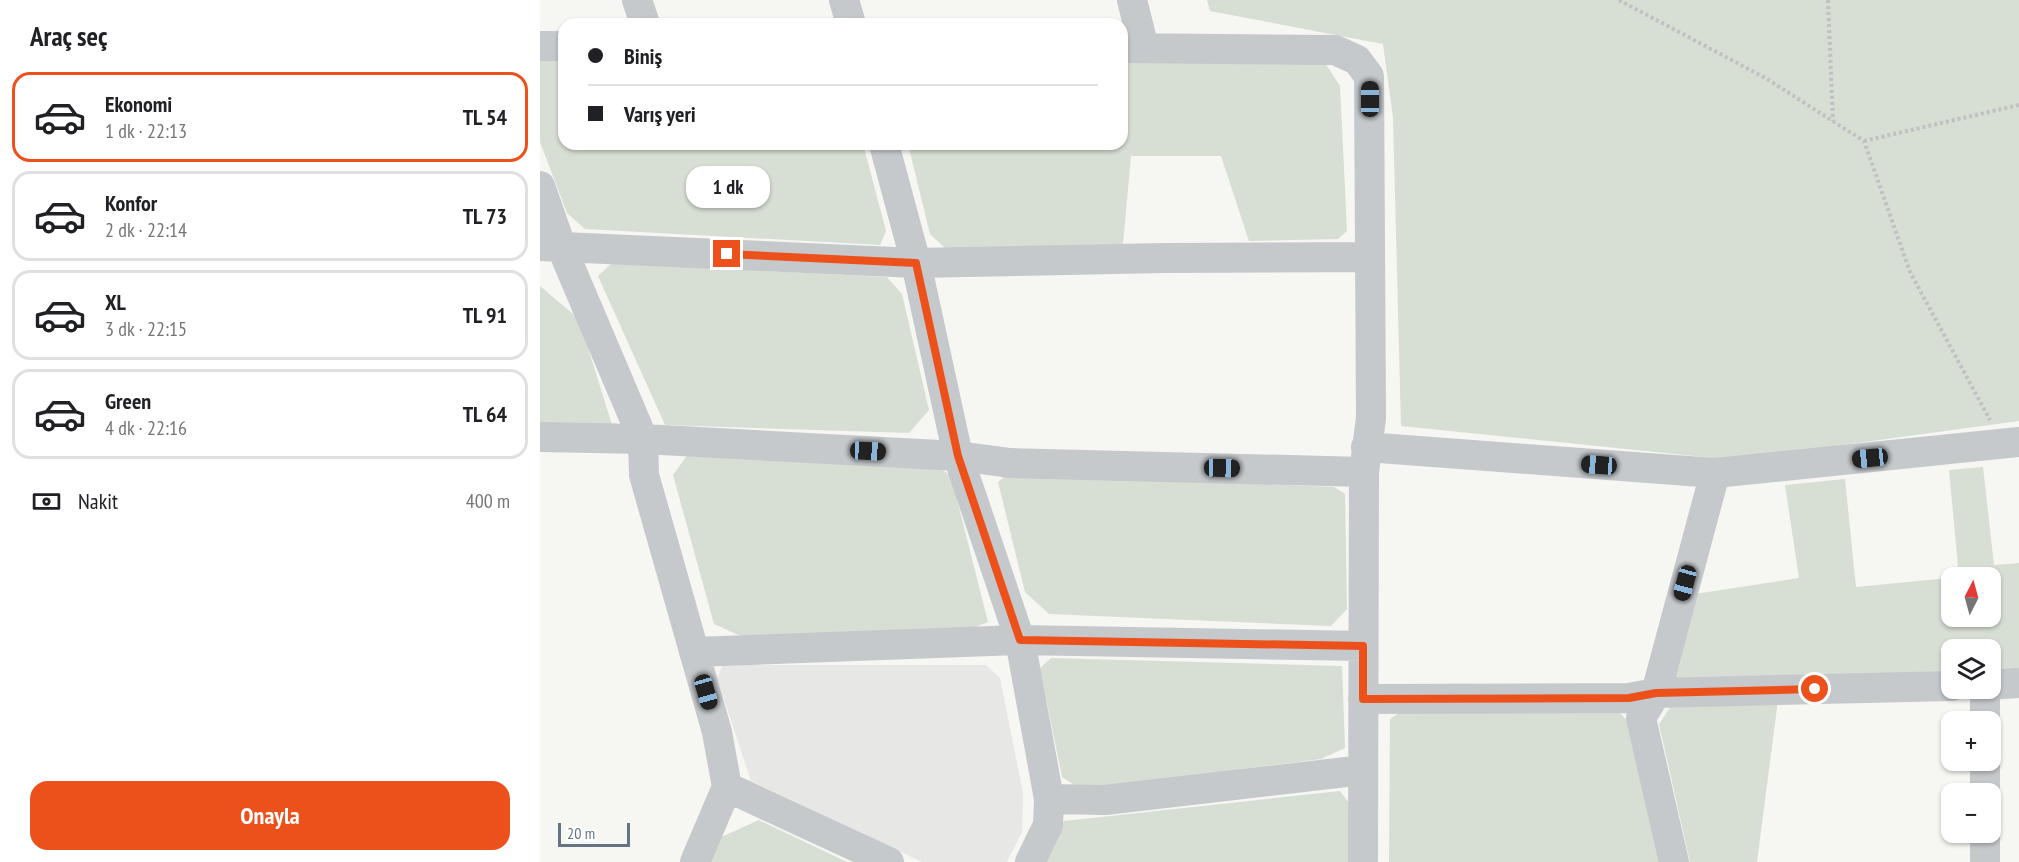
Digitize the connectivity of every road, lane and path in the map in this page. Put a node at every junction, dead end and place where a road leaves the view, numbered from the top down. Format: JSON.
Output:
{"nodes":[{"id":1,"x":637,"y":0,"type":"edge"},
{"id":2,"x":844,"y":0,"type":"edge"},
{"id":3,"x":1132,"y":0,"type":"edge"},
{"id":4,"x":1619,"y":0,"type":"edge"},
{"id":5,"x":1828,"y":0,"type":"edge"},
{"id":6,"x":643,"y":18,"type":"edge"},
{"id":7,"x":849,"y":18,"type":"edge"},
{"id":8,"x":540,"y":46,"type":"edge"},
{"id":9,"x":558,"y":46,"type":"edge"},
{"id":10,"x":1133,"y":48,"type":"edge"},
{"id":11,"x":2019,"y":105,"type":"edge"},
{"id":12,"x":1833,"y":121,"type":"junction"},
{"id":13,"x":1864,"y":141,"type":"junction"},
{"id":14,"x":886,"y":150,"type":"edge"},
{"id":15,"x":540,"y":186,"type":"edge"},
{"id":16,"x":551,"y":246,"type":"edge"},
{"id":17,"x":1370,"y":257,"type":"junction"},
{"id":18,"x":916,"y":263,"type":"junction"},
{"id":19,"x":540,"y":437,"type":"edge"},
{"id":20,"x":643,"y":439,"type":"junction"},
{"id":21,"x":2011,"y":443,"type":"edge"},
{"id":22,"x":958,"y":456,"type":"junction"},
{"id":23,"x":1365,"y":459,"type":"junction"},
{"id":24,"x":1715,"y":473,"type":"junction"},
{"id":25,"x":1020,"y":640,"type":"junction"},
{"id":26,"x":1363,"y":646,"type":"junction"},
{"id":27,"x":694,"y":652,"type":"junction"},
{"id":28,"x":2019,"y":683,"type":"edge"},
{"id":29,"x":2001,"y":684,"type":"edge"},
{"id":30,"x":1941,"y":686,"type":"edge"},
{"id":31,"x":1656,"y":693,"type":"junction"},
{"id":32,"x":1363,"y":699,"type":"junction"},
{"id":33,"x":1363,"y":770,"type":"junction"},
{"id":34,"x":727,"y":787,"type":"junction"},
{"id":35,"x":1049,"y":799,"type":"junction"},
{"id":36,"x":1985,"y":843,"type":"edge"},
{"id":37,"x":695,"y":862,"type":"edge"},
{"id":38,"x":889,"y":862,"type":"edge"},
{"id":39,"x":1030,"y":862,"type":"edge"},
{"id":40,"x":1363,"y":862,"type":"edge"},
{"id":41,"x":1674,"y":862,"type":"edge"},
{"id":42,"x":1985,"y":862,"type":"edge"}],
"edges":[{"from":1,"to":6,"type":"street"},
{"from":2,"to":7,"type":"street"},
{"from":3,"to":10,"type":"street"},
{"from":4,"to":12,"type":"path"},
{"from":5,"to":12,"type":"path"},
{"from":8,"to":9,"type":"street"},
{"from":10,"to":17,"type":"street"},
{"from":11,"to":13,"type":"path"},
{"from":12,"to":13,"type":"path"},
{"from":13,"to":21,"type":"path"},
{"from":14,"to":18,"type":"street"},
{"from":15,"to":16,"type":"street"},
{"from":16,"to":18,"type":"street"},
{"from":16,"to":20,"type":"street"},
{"from":17,"to":18,"type":"street"},
{"from":17,"to":23,"type":"street"},
{"from":18,"to":22,"type":"street"},
{"from":19,"to":20,"type":"street"},
{"from":20,"to":22,"type":"street"},
{"from":20,"to":27,"type":"street"},
{"from":21,"to":24,"type":"street"},
{"from":22,"to":23,"type":"street"},
{"from":22,"to":25,"type":"street"},
{"from":23,"to":24,"type":"street"},
{"from":23,"to":26,"type":"street"},
{"from":24,"to":31,"type":"street"},
{"from":25,"to":26,"type":"street"},
{"from":25,"to":27,"type":"street"},
{"from":25,"to":35,"type":"street"},
{"from":26,"to":32,"type":"street"},
{"from":27,"to":34,"type":"street"},
{"from":28,"to":29,"type":"street"},
{"from":30,"to":31,"type":"street"},
{"from":31,"to":32,"type":"street"},
{"from":31,"to":41,"type":"street"},
{"from":32,"to":33,"type":"street"},
{"from":33,"to":35,"type":"street"},
{"from":33,"to":40,"type":"street"},
{"from":34,"to":37,"type":"street"},
{"from":34,"to":38,"type":"street"},
{"from":35,"to":39,"type":"street"},
{"from":36,"to":42,"type":"street"}]}
